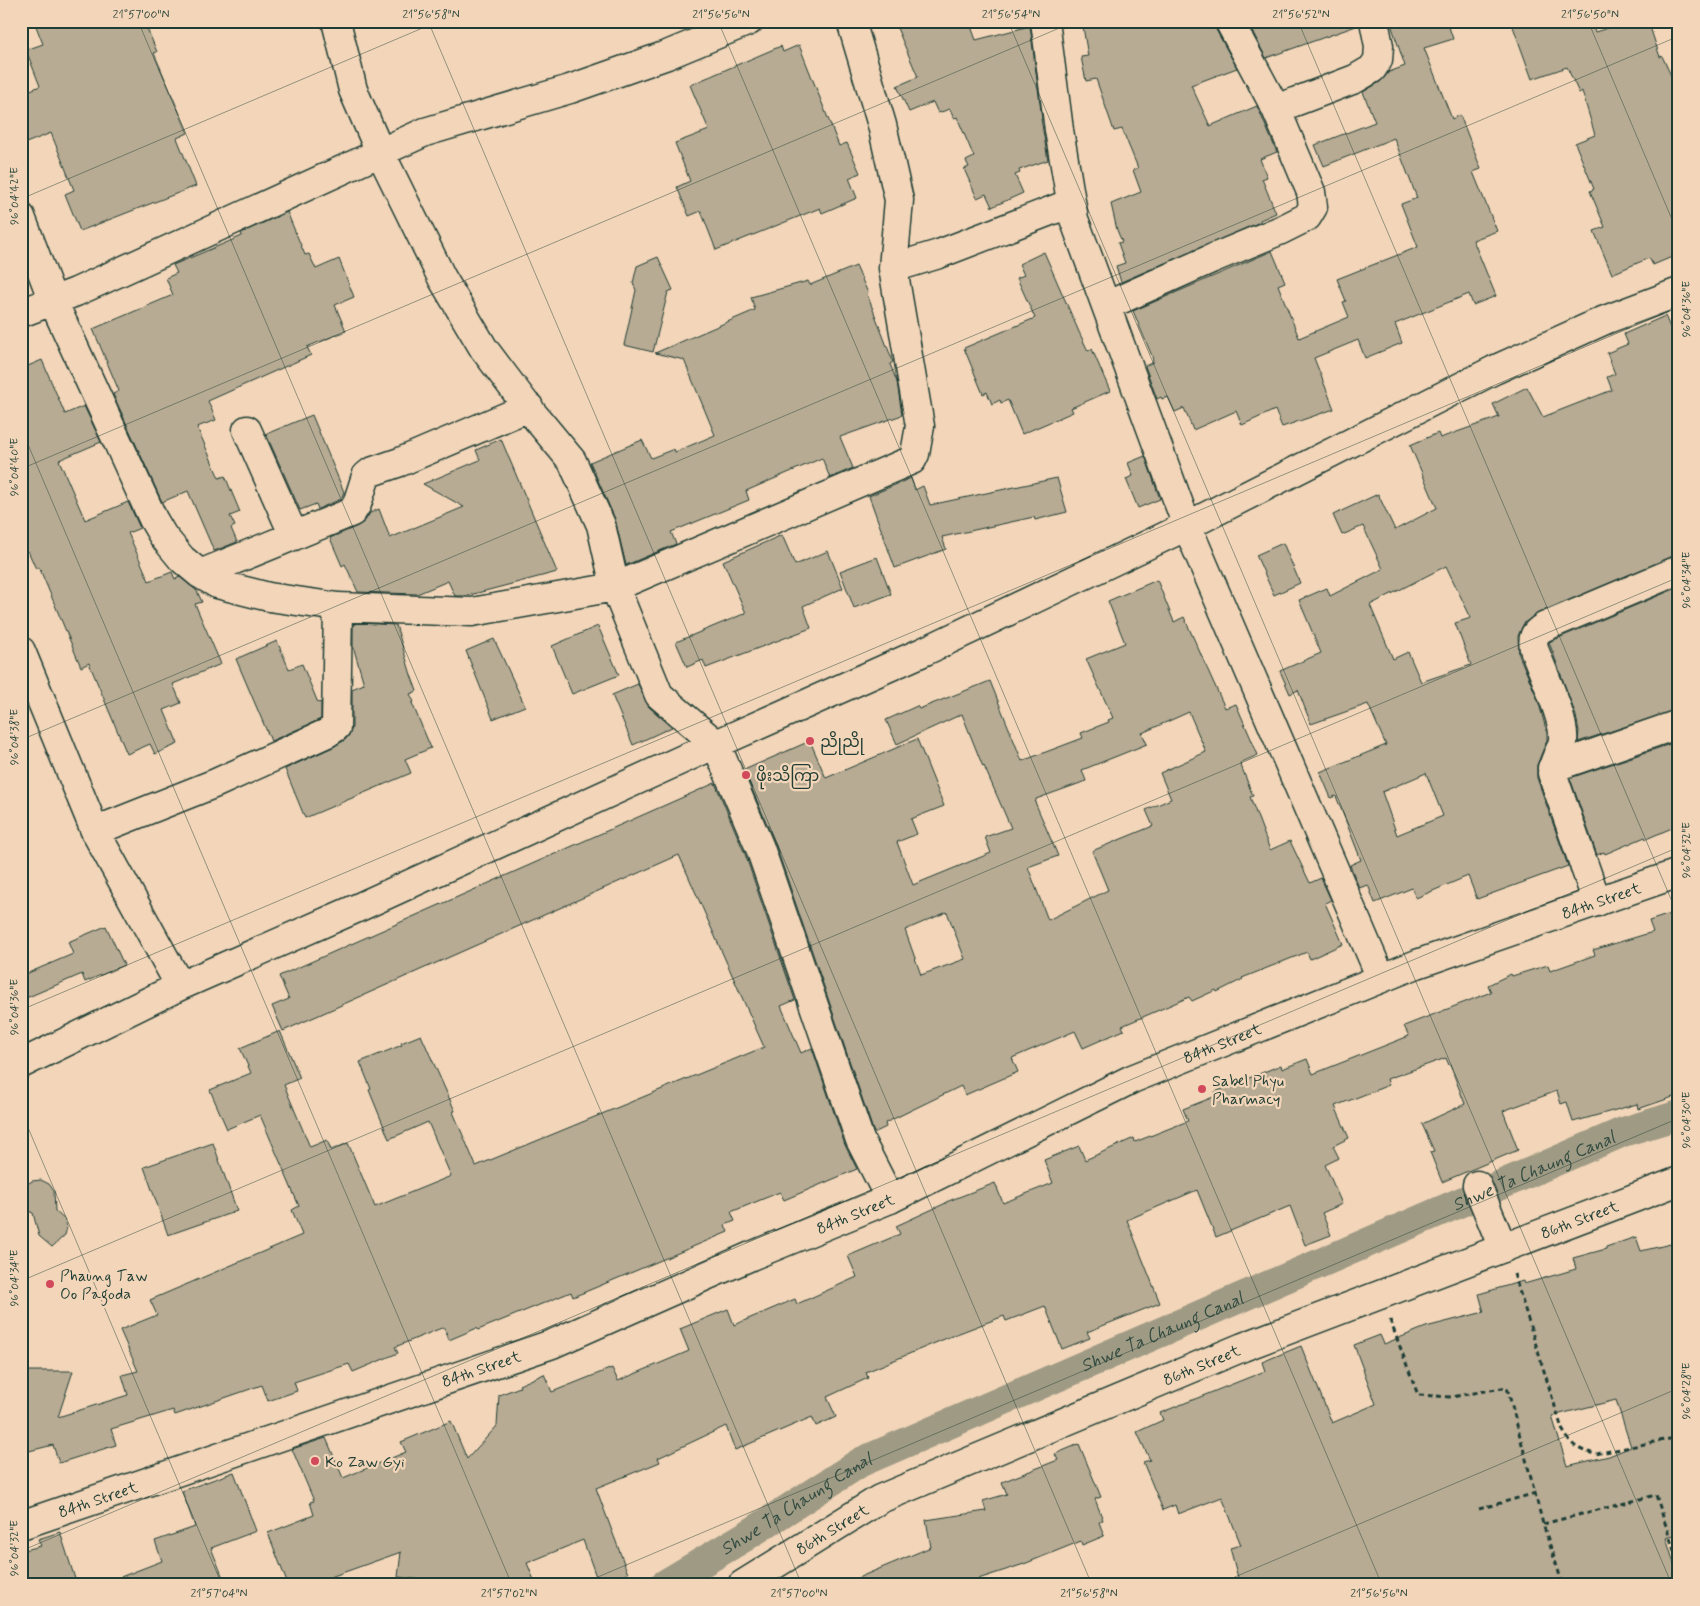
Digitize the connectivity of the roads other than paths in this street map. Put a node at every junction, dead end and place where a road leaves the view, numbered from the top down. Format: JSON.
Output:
{"nodes":[{"id":1,"x":336,"y":21,"type":"edge"},
{"id":2,"x":749,"y":21,"type":"edge"},
{"id":3,"x":851,"y":21,"type":"edge"},
{"id":4,"x":1045,"y":21,"type":"edge"},
{"id":5,"x":1229,"y":21,"type":"edge"},
{"id":6,"x":1374,"y":21,"type":"edge"},
{"id":7,"x":1276,"y":109,"type":"junction"},
{"id":8,"x":380,"y":152,"type":"junction"},
{"id":9,"x":1071,"y":203,"type":"junction"},
{"id":10,"x":21,"y":217,"type":"edge"},
{"id":11,"x":893,"y":268,"type":"junction"},
{"id":12,"x":1679,"y":292,"type":"edge"},
{"id":13,"x":53,"y":301,"type":"junction"},
{"id":14,"x":1106,"y":306,"type":"junction"},
{"id":15,"x":21,"y":313,"type":"edge"},
{"id":16,"x":529,"y":408,"type":"junction"},
{"id":17,"x":247,"y":430,"type":"dead end"},
{"id":18,"x":1187,"y":526,"type":"junction"},
{"id":19,"x":294,"y":536,"type":"junction"},
{"id":20,"x":1679,"y":570,"type":"edge"},
{"id":21,"x":200,"y":574,"type":"junction"},
{"id":22,"x":615,"y":587,"type":"junction"},
{"id":23,"x":338,"y":607,"type":"junction"},
{"id":24,"x":21,"y":651,"type":"edge"},
{"id":25,"x":1679,"y":724,"type":"edge"},
{"id":26,"x":716,"y":744,"type":"junction"},
{"id":27,"x":1552,"y":768,"type":"junction"},
{"id":28,"x":95,"y":831,"type":"junction"},
{"id":29,"x":1679,"y":873,"type":"edge"},
{"id":30,"x":1596,"y":902,"type":"junction"},
{"id":31,"x":1381,"y":978,"type":"junction"},
{"id":32,"x":180,"y":986,"type":"junction"},
{"id":33,"x":21,"y":1064,"type":"edge"},
{"id":34,"x":1679,"y":1181,"type":"edge"},
{"id":35,"x":1477,"y":1185,"type":"dead end"},
{"id":36,"x":890,"y":1198,"type":"junction"},
{"id":37,"x":1504,"y":1247,"type":"junction"},
{"id":38,"x":21,"y":1525,"type":"edge"},
{"id":39,"x":742,"y":1585,"type":"edge"}],
"edges":[{"from":1,"to":8,"type":"street"},
{"from":2,"to":8,"type":"street"},
{"from":3,"to":11,"type":"street"},
{"from":4,"to":9,"type":"street"},
{"from":5,"to":7,"type":"street"},
{"from":6,"to":7,"type":"street"},
{"from":7,"to":14,"type":"street"},
{"from":8,"to":13,"type":"street"},
{"from":8,"to":16,"type":"street"},
{"from":9,"to":11,"type":"street"},
{"from":9,"to":14,"type":"street"},
{"from":10,"to":13,"type":"street"},
{"from":11,"to":22,"type":"street"},
{"from":12,"to":18,"type":"street"},
{"from":13,"to":15,"type":"street"},
{"from":13,"to":21,"type":"street"},
{"from":14,"to":18,"type":"street"},
{"from":16,"to":19,"type":"street"},
{"from":16,"to":22,"type":"street"},
{"from":17,"to":19,"type":"street"},
{"from":18,"to":26,"type":"street"},
{"from":18,"to":31,"type":"street"},
{"from":19,"to":21,"type":"street"},
{"from":20,"to":27,"type":"street"},
{"from":21,"to":23,"type":"street"},
{"from":22,"to":23,"type":"street"},
{"from":22,"to":26,"type":"street"},
{"from":23,"to":28,"type":"street"},
{"from":24,"to":28,"type":"street"},
{"from":25,"to":27,"type":"street"},
{"from":26,"to":32,"type":"street"},
{"from":26,"to":36,"type":"street"},
{"from":27,"to":30,"type":"street"},
{"from":28,"to":32,"type":"street"},
{"from":29,"to":30,"type":"street","name":"84th Street"},
{"from":30,"to":31,"type":"street","name":"84th Street"},
{"from":31,"to":36,"type":"street","name":"84th Street"},
{"from":32,"to":33,"type":"street"},
{"from":34,"to":37,"type":"street","name":"86th Street"},
{"from":35,"to":37,"type":"street"},
{"from":36,"to":38,"type":"street","name":"84th Street"},
{"from":37,"to":39,"type":"street","name":"86th Street"}]}
